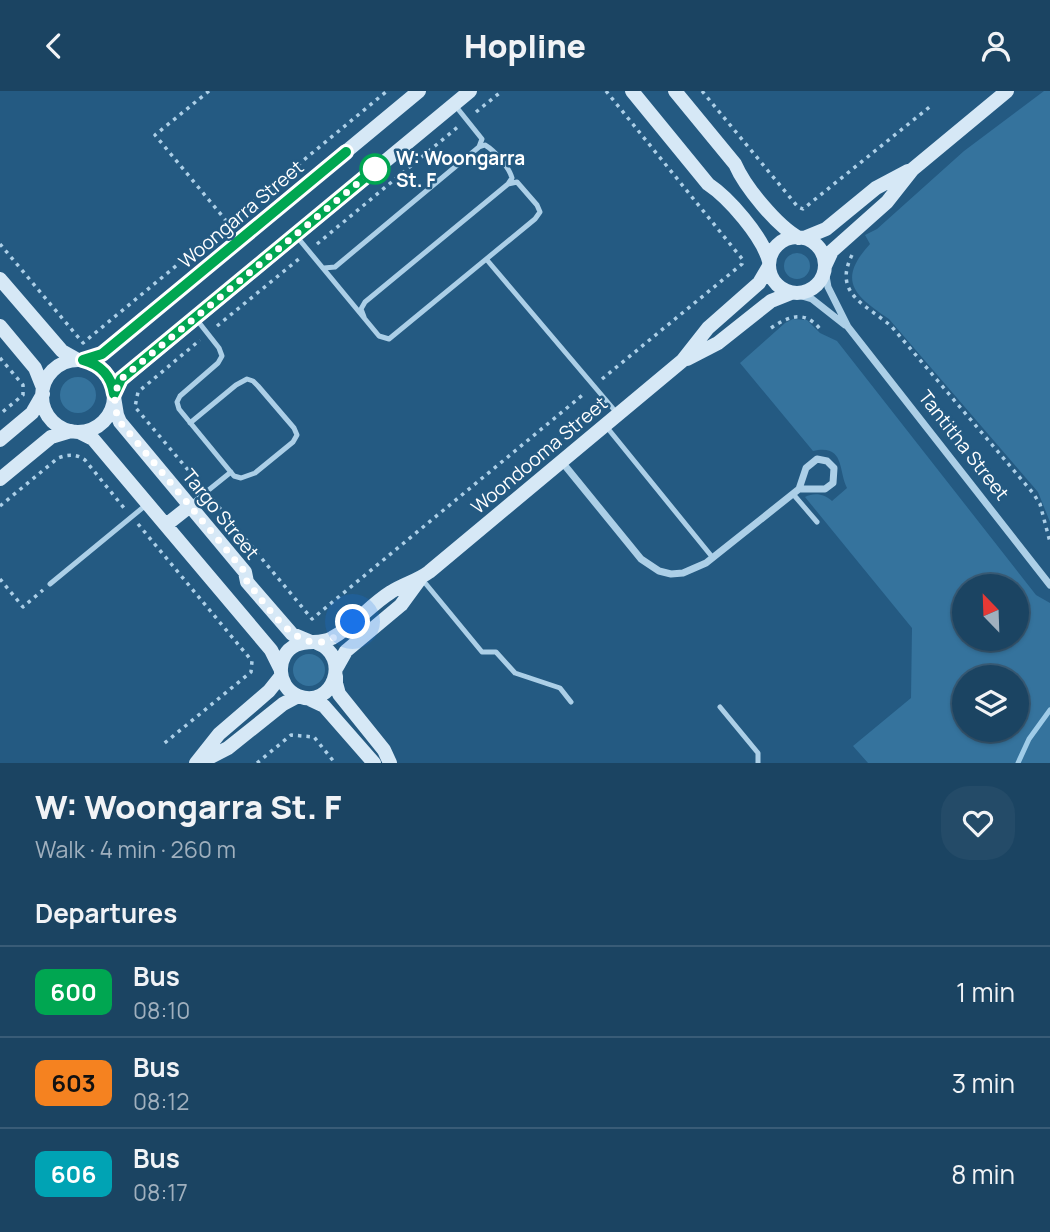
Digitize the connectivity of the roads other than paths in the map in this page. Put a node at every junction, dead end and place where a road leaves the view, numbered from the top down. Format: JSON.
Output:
{"nodes":[{"id":1,"x":419,"y":91,"type":"edge"},
{"id":2,"x":470,"y":91,"type":"edge"},
{"id":3,"x":632,"y":91,"type":"edge"},
{"id":4,"x":675,"y":91,"type":"edge"},
{"id":5,"x":1007,"y":91,"type":"edge"},
{"id":6,"x":454,"y":104,"type":"junction"},
{"id":7,"x":479,"y":147,"type":"junction"},
{"id":8,"x":913,"y":169,"type":"junction"},
{"id":9,"x":508,"y":184,"type":"junction"},
{"id":10,"x":296,"y":235,"type":"junction"},
{"id":11,"x":802,"y":238,"type":"junction"},
{"id":12,"x":487,"y":260,"type":"junction"},
{"id":13,"x":769,"y":263,"type":"junction"},
{"id":14,"x":321,"y":266,"type":"junction"},
{"id":15,"x":825,"y":268,"type":"junction"},
{"id":16,"x":0,"y":279,"type":"edge"},
{"id":17,"x":793,"y":293,"type":"junction"},
{"id":18,"x":364,"y":317,"type":"junction"},
{"id":19,"x":195,"y":318,"type":"junction"},
{"id":20,"x":0,"y":326,"type":"edge"},
{"id":21,"x":848,"y":327,"type":"junction"},
{"id":22,"x":81,"y":360,"type":"junction"},
{"id":23,"x":682,"y":361,"type":"junction"},
{"id":24,"x":43,"y":391,"type":"junction"},
{"id":25,"x":114,"y":395,"type":"junction"},
{"id":26,"x":618,"y":415,"type":"junction"},
{"id":27,"x":190,"y":423,"type":"junction"},
{"id":28,"x":605,"y":425,"type":"junction"},
{"id":29,"x":75,"y":431,"type":"junction"},
{"id":30,"x":0,"y":440,"type":"edge"},
{"id":31,"x":562,"y":461,"type":"junction"},
{"id":32,"x":231,"y":472,"type":"junction"},
{"id":33,"x":0,"y":479,"type":"edge"},
{"id":34,"x":796,"y":491,"type":"junction"},
{"id":35,"x":148,"y":503,"type":"junction"},
{"id":36,"x":190,"y":506,"type":"junction"},
{"id":37,"x":817,"y":522,"type":"dead end"},
{"id":38,"x":166,"y":525,"type":"junction"},
{"id":39,"x":713,"y":558,"type":"junction"},
{"id":40,"x":421,"y":578,"type":"junction"},
{"id":41,"x":50,"y":584,"type":"road end"},
{"id":42,"x":1050,"y":585,"type":"edge"},
{"id":43,"x":314,"y":642,"type":"junction"},
{"id":44,"x":337,"y":671,"type":"junction"},
{"id":45,"x":281,"y":673,"type":"junction"},
{"id":46,"x":303,"y":697,"type":"junction"},
{"id":47,"x":571,"y":702,"type":"dead end"},
{"id":48,"x":720,"y":707,"type":"dead end"},
{"id":49,"x":372,"y":762,"type":"edge"},
{"id":50,"x":198,"y":763,"type":"edge"},
{"id":51,"x":390,"y":763,"type":"edge"},
{"id":52,"x":758,"y":763,"type":"edge"}],
"edges":[{"from":1,"to":22,"type":"street","name":"Woongarra Street"},
{"from":2,"to":6,"type":"street"},
{"from":3,"to":13,"type":"street"},
{"from":4,"to":11,"type":"street"},
{"from":5,"to":8,"type":"street"},
{"from":6,"to":7,"type":"lane"},
{"from":6,"to":10,"type":"street"},
{"from":7,"to":9,"type":"lane"},
{"from":7,"to":14,"type":"lane"},
{"from":8,"to":11,"type":"street"},
{"from":8,"to":15,"type":"street"},
{"from":9,"to":12,"type":"lane"},
{"from":9,"to":18,"type":"lane"},
{"from":10,"to":14,"type":"lane"},
{"from":10,"to":19,"type":"street"},
{"from":11,"to":13,"type":"street"},
{"from":11,"to":15,"type":"street"},
{"from":12,"to":18,"type":"lane"},
{"from":12,"to":26,"type":"lane"},
{"from":13,"to":17,"type":"street"},
{"from":13,"to":23,"type":"street","name":"Woondooma Street"},
{"from":14,"to":18,"type":"lane"},
{"from":15,"to":17,"type":"street"},
{"from":15,"to":21,"type":"street","name":"Tantitha Street"},
{"from":16,"to":22,"type":"street"},
{"from":17,"to":21,"type":"street","name":"Tantitha Street"},
{"from":17,"to":23,"type":"street","name":"Woondooma Street"},
{"from":19,"to":25,"type":"street"},
{"from":19,"to":27,"type":"lane"},
{"from":20,"to":24,"type":"street"},
{"from":21,"to":42,"type":"street","name":"Tantitha Street"},
{"from":22,"to":24,"type":"street"},
{"from":22,"to":25,"type":"street"},
{"from":23,"to":26,"type":"street","name":"Woondooma Street"},
{"from":24,"to":29,"type":"street"},
{"from":24,"to":30,"type":"street"},
{"from":25,"to":29,"type":"street"},
{"from":25,"to":36,"type":"street","name":"Targo Street"},
{"from":26,"to":28,"type":"street","name":"Woondooma Street"},
{"from":27,"to":32,"type":"lane"},
{"from":27,"to":32,"type":"lane"},
{"from":28,"to":31,"type":"street","name":"Woondooma Street"},
{"from":28,"to":39,"type":"lane"},
{"from":29,"to":33,"type":"street"},
{"from":29,"to":35,"type":"street"},
{"from":31,"to":39,"type":"street"},
{"from":31,"to":40,"type":"street","name":"Woondooma Street"},
{"from":32,"to":36,"type":"lane"},
{"from":34,"to":34,"type":"street"},
{"from":34,"to":37,"type":"lane"},
{"from":34,"to":39,"type":"street"},
{"from":35,"to":38,"type":"street"},
{"from":35,"to":41,"type":"lane"},
{"from":36,"to":38,"type":"street"},
{"from":36,"to":43,"type":"street","name":"Targo Street"},
{"from":38,"to":45,"type":"street"},
{"from":40,"to":43,"type":"street","name":"Woondooma Street"},
{"from":40,"to":44,"type":"street","name":"Woondooma Street"},
{"from":40,"to":47,"type":"lane"},
{"from":43,"to":44,"type":"street"},
{"from":43,"to":45,"type":"street"},
{"from":44,"to":46,"type":"street"},
{"from":44,"to":51,"type":"street"},
{"from":45,"to":46,"type":"street"},
{"from":45,"to":50,"type":"street"},
{"from":46,"to":49,"type":"street"},
{"from":46,"to":50,"type":"street"},
{"from":48,"to":52,"type":"lane"}]}
